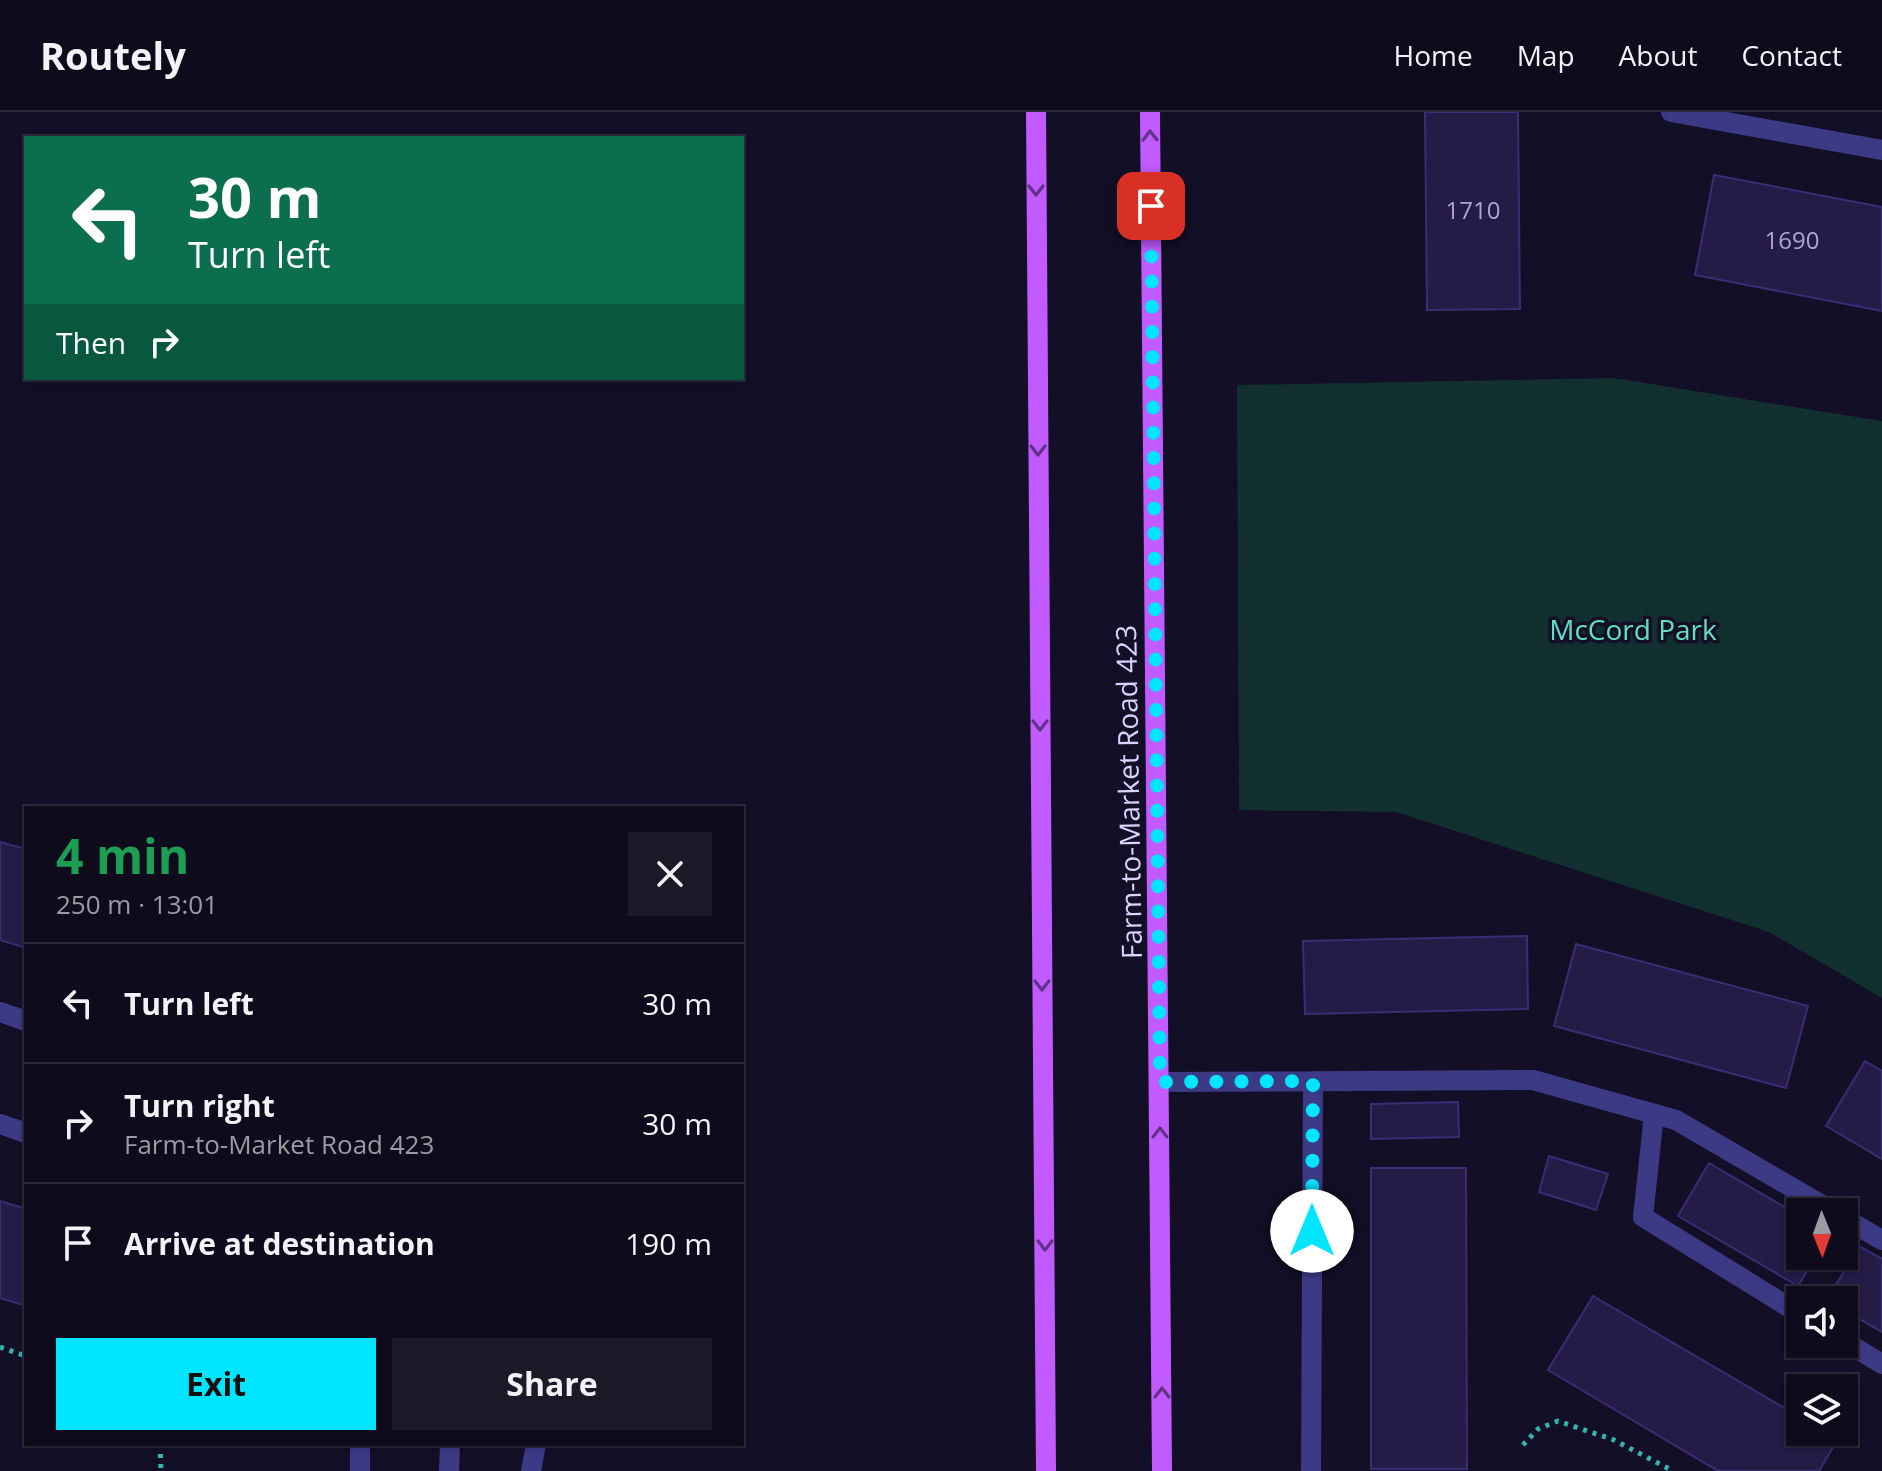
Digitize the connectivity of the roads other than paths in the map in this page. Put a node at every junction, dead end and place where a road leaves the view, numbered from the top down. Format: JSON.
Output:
{"nodes":[{"id":1,"x":1036,"y":112,"type":"edge"},
{"id":2,"x":1150,"y":112,"type":"edge"},
{"id":3,"x":1671,"y":112,"type":"edge"},
{"id":4,"x":1882,"y":150,"type":"edge"},
{"id":5,"x":0,"y":1012,"type":"edge"},
{"id":6,"x":24,"y":1020,"type":"edge"},
{"id":7,"x":1313,"y":1081,"type":"junction"},
{"id":8,"x":1160,"y":1082,"type":"junction"},
{"id":9,"x":1654,"y":1114,"type":"junction"},
{"id":10,"x":0,"y":1124,"type":"edge"},
{"id":11,"x":24,"y":1132,"type":"edge"},
{"id":12,"x":1810,"y":1198,"type":"edge"},
{"id":13,"x":1858,"y":1226,"type":"edge"},
{"id":14,"x":1882,"y":1240,"type":"edge"},
{"id":15,"x":1786,"y":1305,"type":"edge"},
{"id":16,"x":1858,"y":1349,"type":"edge"},
{"id":17,"x":1882,"y":1364,"type":"edge"},
{"id":18,"x":360,"y":1446,"type":"edge"},
{"id":19,"x":450,"y":1446,"type":"edge"},
{"id":20,"x":536,"y":1446,"type":"edge"},
{"id":21,"x":360,"y":1471,"type":"edge"},
{"id":22,"x":449,"y":1471,"type":"edge"},
{"id":23,"x":531,"y":1471,"type":"edge"},
{"id":24,"x":1046,"y":1471,"type":"edge"},
{"id":25,"x":1162,"y":1471,"type":"edge"},
{"id":26,"x":1311,"y":1471,"type":"edge"}],
"edges":[{"from":1,"to":24,"type":"main road","one_way":true},
{"from":8,"to":2,"type":"main road","name":"Farm-to-Market Road 423","one_way":true},
{"from":3,"to":4,"type":"lane"},
{"from":5,"to":6,"type":"lane"},
{"from":7,"to":8,"type":"lane"},
{"from":7,"to":9,"type":"lane"},
{"from":7,"to":26,"type":"lane"},
{"from":25,"to":8,"type":"main road","name":"Farm-to-Market Road 423","one_way":true},
{"from":9,"to":12,"type":"lane"},
{"from":9,"to":15,"type":"lane"},
{"from":10,"to":11,"type":"lane"},
{"from":13,"to":14,"type":"lane"},
{"from":16,"to":17,"type":"lane"},
{"from":18,"to":21,"type":"lane"},
{"from":19,"to":22,"type":"lane"},
{"from":20,"to":23,"type":"lane"}]}
